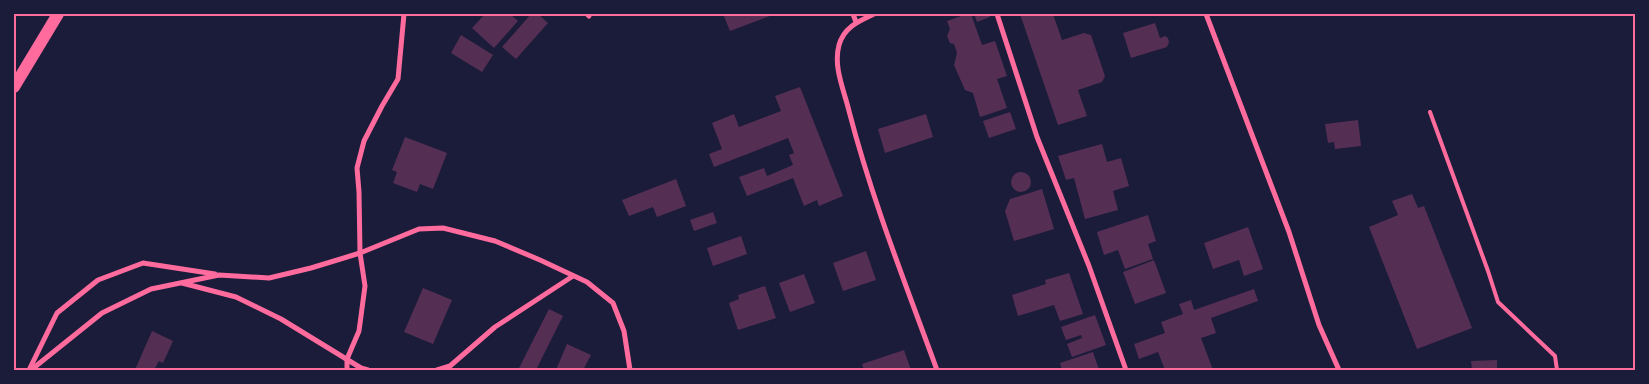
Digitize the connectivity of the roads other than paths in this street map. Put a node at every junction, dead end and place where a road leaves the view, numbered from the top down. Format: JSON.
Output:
{"nodes":[{"id":1,"x":58,"y":14,"type":"edge"},
{"id":2,"x":404,"y":14,"type":"edge"},
{"id":3,"x":853,"y":14,"type":"edge"},
{"id":4,"x":874,"y":14,"type":"edge"},
{"id":5,"x":997,"y":14,"type":"edge"},
{"id":6,"x":1206,"y":14,"type":"edge"},
{"id":7,"x":856,"y":22,"type":"junction"},
{"id":8,"x":14,"y":87,"type":"edge"},
{"id":9,"x":1430,"y":112,"type":"dead end"},
{"id":10,"x":360,"y":253,"type":"junction"},
{"id":11,"x":218,"y":275,"type":"junction"},
{"id":12,"x":573,"y":276,"type":"junction"},
{"id":13,"x":179,"y":283,"type":"junction"},
{"id":14,"x":347,"y":359,"type":"junction"},
{"id":15,"x":30,"y":370,"type":"edge"},
{"id":16,"x":347,"y":370,"type":"edge"},
{"id":17,"x":368,"y":370,"type":"edge"},
{"id":18,"x":437,"y":370,"type":"edge"},
{"id":19,"x":630,"y":370,"type":"edge"},
{"id":20,"x":938,"y":370,"type":"edge"},
{"id":21,"x":1126,"y":370,"type":"edge"},
{"id":22,"x":1339,"y":370,"type":"edge"},
{"id":23,"x":1557,"y":370,"type":"edge"}],
"edges":[{"from":1,"to":8,"type":"main road"},
{"from":2,"to":10,"type":"street"},
{"from":3,"to":7,"type":"street"},
{"from":4,"to":7,"type":"street"},
{"from":5,"to":21,"type":"street"},
{"from":6,"to":22,"type":"street"},
{"from":7,"to":20,"type":"street"},
{"from":9,"to":23,"type":"lane"},
{"from":10,"to":11,"type":"street"},
{"from":10,"to":12,"type":"street"},
{"from":10,"to":14,"type":"street"},
{"from":11,"to":13,"type":"street"},
{"from":11,"to":15,"type":"street"},
{"from":12,"to":18,"type":"street"},
{"from":12,"to":19,"type":"street"},
{"from":13,"to":14,"type":"street"},
{"from":13,"to":15,"type":"street"},
{"from":14,"to":16,"type":"street"},
{"from":14,"to":17,"type":"street"}]}
